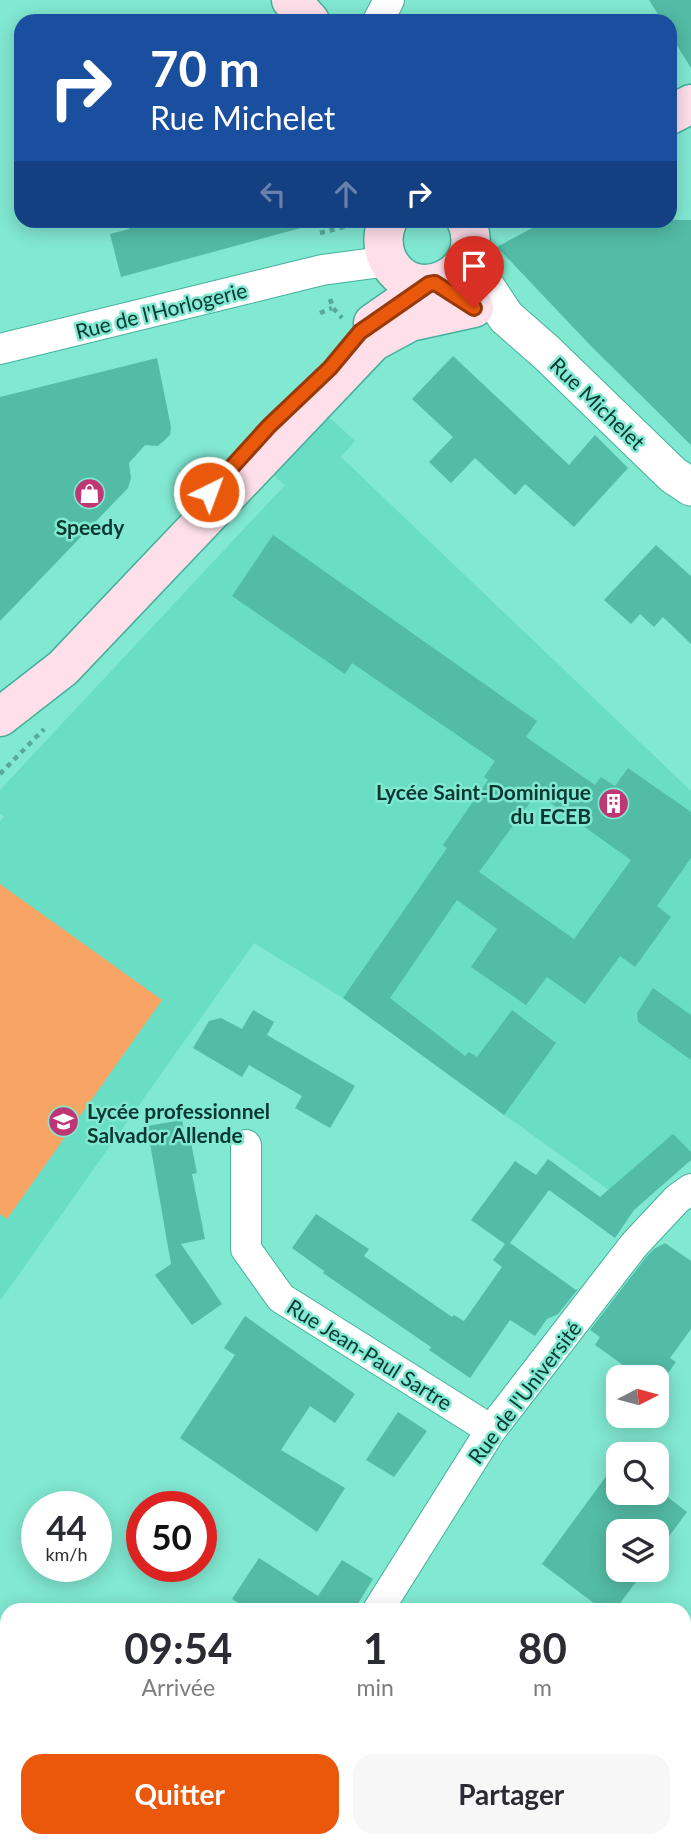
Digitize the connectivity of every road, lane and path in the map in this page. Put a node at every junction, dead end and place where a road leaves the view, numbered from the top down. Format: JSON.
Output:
{"nodes":[{"id":1,"x":260,"y":0,"type":"edge"},
{"id":2,"x":291,"y":0,"type":"edge"},
{"id":3,"x":273,"y":14,"type":"edge"},
{"id":4,"x":304,"y":14,"type":"edge"},
{"id":5,"x":342,"y":228,"type":"edge"},
{"id":6,"x":355,"y":228,"type":"edge"},
{"id":7,"x":467,"y":228,"type":"edge"},
{"id":8,"x":320,"y":233,"type":"dead end"},
{"id":9,"x":381,"y":241,"type":"edge"},
{"id":10,"x":467,"y":258,"type":"junction"},
{"id":11,"x":325,"y":280,"type":"junction"},
{"id":12,"x":432,"y":284,"type":"junction"},
{"id":13,"x":320,"y":313,"type":"dead end"},
{"id":14,"x":490,"y":313,"type":"junction"},
{"id":15,"x":346,"y":321,"type":"junction"},
{"id":16,"x":0,"y":349,"type":"edge"},
{"id":17,"x":691,"y":487,"type":"edge"},
{"id":18,"x":0,"y":706,"type":"edge"},
{"id":19,"x":0,"y":718,"type":"edge"},
{"id":20,"x":246,"y":1145,"type":"dead end"},
{"id":21,"x":691,"y":1189,"type":"edge"},
{"id":22,"x":491,"y":1430,"type":"junction"},
{"id":23,"x":382,"y":1603,"type":"edge"}],
"edges":[{"from":1,"to":3,"type":"main road"},
{"from":2,"to":4,"type":"main road"},
{"from":5,"to":8,"type":"path"},
{"from":6,"to":9,"type":"path"},
{"from":7,"to":10,"type":"main road"},
{"from":9,"to":11,"type":"street","name":"Rue de l'Horlogerie"},
{"from":9,"to":12,"type":"main road"},
{"from":9,"to":15,"type":"main road"},
{"from":10,"to":12,"type":"main road"},
{"from":10,"to":14,"type":"street","name":"Rue Michelet"},
{"from":11,"to":15,"type":"path"},
{"from":11,"to":16,"type":"street","name":"Rue de l'Horlogerie"},
{"from":12,"to":14,"type":"street","name":"Rue Michelet"},
{"from":12,"to":15,"type":"main road"},
{"from":13,"to":15,"type":"path"},
{"from":14,"to":17,"type":"street","name":"Rue Michelet"},
{"from":14,"to":19,"type":"main road"},
{"from":15,"to":18,"type":"main road"},
{"from":20,"to":22,"type":"street","name":"Rue Jean-Paul Sartre"},
{"from":21,"to":22,"type":"street","name":"Rue de l'Université"},
{"from":22,"to":23,"type":"street","name":"Rue de l'Université"}]}
